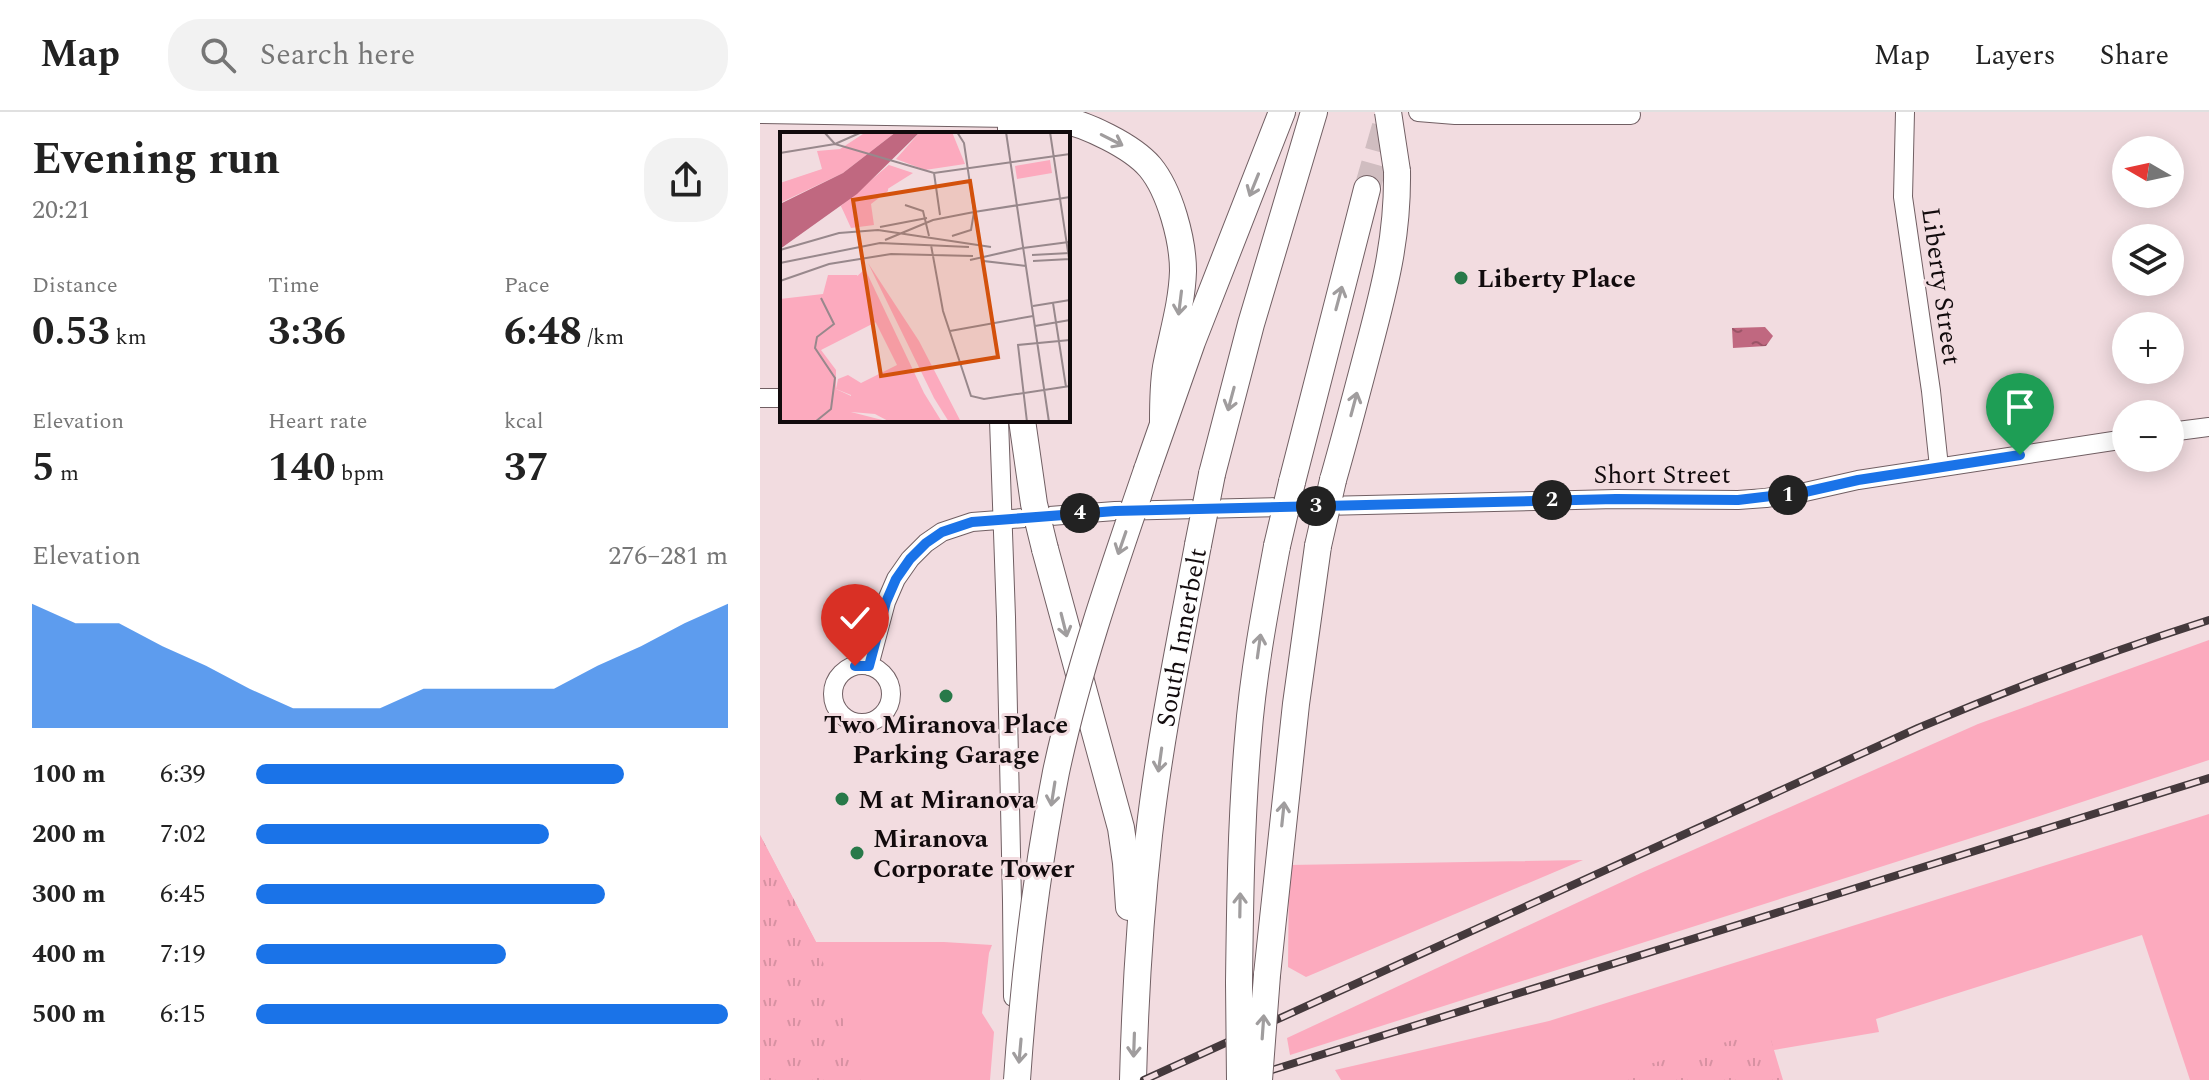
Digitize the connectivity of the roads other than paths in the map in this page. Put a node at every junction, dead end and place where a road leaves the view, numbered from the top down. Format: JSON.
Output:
{"nodes":[{"id":1,"x":1282,"y":112,"type":"edge"},
{"id":2,"x":1314,"y":112,"type":"edge"},
{"id":3,"x":1388,"y":112,"type":"edge"},
{"id":4,"x":1905,"y":112,"type":"edge"},
{"id":5,"x":1418,"y":113,"type":"edge"},
{"id":6,"x":760,"y":114,"type":"edge"},
{"id":7,"x":1631,"y":115,"type":"dead end"},
{"id":8,"x":1009,"y":129,"type":"edge"},
{"id":9,"x":1367,"y":189,"type":"tunnel mouth"},
{"id":10,"x":999,"y":422,"type":"edge"},
{"id":11,"x":1022,"y":422,"type":"edge"},
{"id":12,"x":1163,"y":422,"type":"junction"},
{"id":13,"x":2209,"y":427,"type":"edge"},
{"id":14,"x":2184,"y":430,"type":"edge"},
{"id":15,"x":2112,"y":441,"type":"edge"},
{"id":16,"x":1939,"y":467,"type":"junction"},
{"id":17,"x":1001,"y":519,"type":"junction"},
{"id":18,"x":869,"y":666,"type":"dead end"},
{"id":19,"x":1013,"y":997,"type":"dead end"},
{"id":20,"x":1135,"y":1011,"type":"junction"},
{"id":21,"x":1017,"y":1080,"type":"edge"},
{"id":22,"x":1133,"y":1080,"type":"edge"},
{"id":23,"x":1240,"y":1080,"type":"edge"},
{"id":24,"x":1259,"y":1080,"type":"edge"}],
"edges":[{"from":1,"to":12,"type":"highway","one_way":true},
{"from":2,"to":20,"type":"highway","name":"South Innerbelt","one_way":true,"bridge":true},
{"from":24,"to":3,"type":"highway","one_way":true,"bridge":true},
{"from":4,"to":16,"type":"street","name":"Liberty Street"},
{"from":5,"to":7,"type":"street"},
{"from":6,"to":8,"type":"street"},
{"from":8,"to":12,"type":"highway","one_way":true},
{"from":23,"to":9,"type":"highway","one_way":true,"bridge":true},
{"from":10,"to":17,"type":"street"},
{"from":11,"to":20,"type":"highway","one_way":true,"bridge":true},
{"from":12,"to":21,"type":"highway","one_way":true,"bridge":true},
{"from":13,"to":14,"type":"street"},
{"from":15,"to":16,"type":"street","name":"Short Street"},
{"from":16,"to":17,"type":"street","name":"Short Street"},
{"from":17,"to":18,"type":"street","name":"Short Street"},
{"from":17,"to":19,"type":"street"},
{"from":20,"to":22,"type":"highway","name":"South Innerbelt","one_way":true}]}
